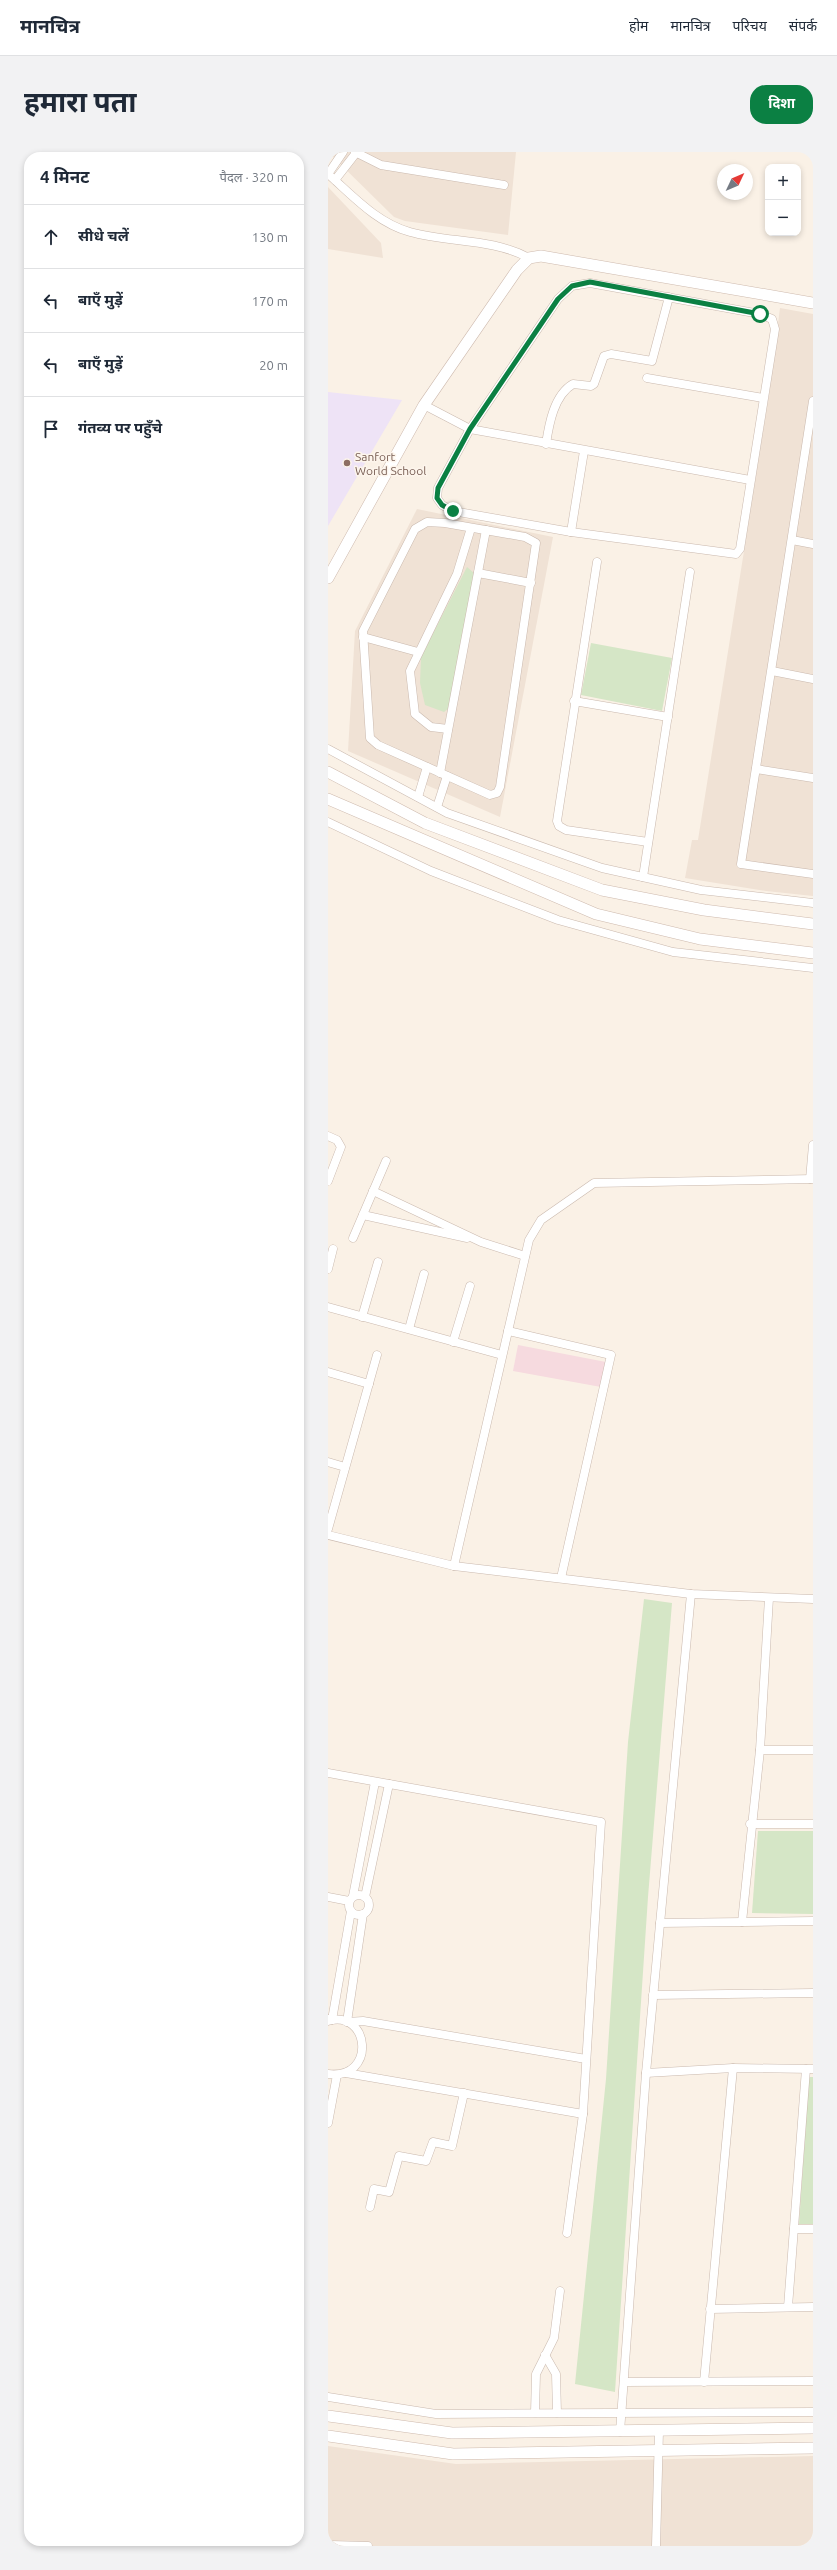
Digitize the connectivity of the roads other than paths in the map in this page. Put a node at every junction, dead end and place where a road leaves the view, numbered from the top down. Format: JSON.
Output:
{"nodes":[{"id":1,"x":344,"y":152,"type":"edge"},
{"id":2,"x":355,"y":152,"type":"edge"},
{"id":3,"x":328,"y":174,"type":"edge"},
{"id":4,"x":335,"y":180,"type":"junction"},
{"id":5,"x":504,"y":185,"type":"dead end"},
{"id":6,"x":529,"y":258,"type":"junction"},
{"id":7,"x":669,"y":297,"type":"junction"},
{"id":8,"x":813,"y":303,"type":"edge"},
{"id":9,"x":647,"y":378,"type":"dead end"},
{"id":10,"x":763,"y":398,"type":"junction"},
{"id":11,"x":813,"y":401,"type":"edge"},
{"id":12,"x":424,"y":405,"type":"junction"},
{"id":13,"x":470,"y":429,"type":"junction"},
{"id":14,"x":546,"y":444,"type":"junction"},
{"id":15,"x":584,"y":451,"type":"junction"},
{"id":16,"x":809,"y":459,"type":"edge"},
{"id":17,"x":750,"y":480,"type":"junction"},
{"id":18,"x":471,"y":528,"type":"junction"},
{"id":19,"x":486,"y":530,"type":"junction"},
{"id":20,"x":571,"y":532,"type":"junction"},
{"id":21,"x":792,"y":540,"type":"junction"},
{"id":22,"x":813,"y":544,"type":"edge"},
{"id":23,"x":597,"y":562,"type":"dead end"},
{"id":24,"x":690,"y":572,"type":"dead end"},
{"id":25,"x":478,"y":573,"type":"junction"},
{"id":26,"x":328,"y":578,"type":"edge"},
{"id":27,"x":531,"y":584,"type":"junction"},
{"id":28,"x":363,"y":637,"type":"junction"},
{"id":29,"x":418,"y":652,"type":"junction"},
{"id":30,"x":772,"y":671,"type":"junction"},
{"id":31,"x":813,"y":679,"type":"edge"},
{"id":32,"x":574,"y":701,"type":"junction"},
{"id":33,"x":668,"y":717,"type":"junction"},
{"id":34,"x":448,"y":729,"type":"junction"},
{"id":35,"x":328,"y":749,"type":"edge"},
{"id":36,"x":427,"y":767,"type":"junction"},
{"id":37,"x":756,"y":769,"type":"junction"},
{"id":38,"x":328,"y":772,"type":"edge"},
{"id":39,"x":444,"y":774,"type":"junction"},
{"id":40,"x":813,"y":778,"type":"edge"},
{"id":41,"x":418,"y":797,"type":"junction"},
{"id":42,"x":328,"y":799,"type":"edge"},
{"id":43,"x":437,"y":807,"type":"junction"},
{"id":44,"x":328,"y":822,"type":"edge"},
{"id":45,"x":648,"y":842,"type":"junction"},
{"id":46,"x":813,"y":874,"type":"edge"},
{"id":47,"x":643,"y":877,"type":"junction"},
{"id":48,"x":813,"y":903,"type":"edge"},
{"id":49,"x":813,"y":924,"type":"edge"},
{"id":50,"x":813,"y":953,"type":"edge"},
{"id":51,"x":813,"y":968,"type":"edge"},
{"id":52,"x":328,"y":1136,"type":"edge"},
{"id":53,"x":813,"y":1145,"type":"edge"},
{"id":54,"x":386,"y":1161,"type":"dead end"},
{"id":55,"x":811,"y":1179,"type":"edge"},
{"id":56,"x":328,"y":1181,"type":"edge"},
{"id":57,"x":373,"y":1191,"type":"junction"},
{"id":58,"x":363,"y":1215,"type":"junction"},
{"id":59,"x":353,"y":1238,"type":"dead end"},
{"id":60,"x":481,"y":1242,"type":"junction"},
{"id":61,"x":333,"y":1249,"type":"dead end"},
{"id":62,"x":525,"y":1256,"type":"junction"},
{"id":63,"x":378,"y":1262,"type":"dead end"},
{"id":64,"x":328,"y":1268,"type":"edge"},
{"id":65,"x":424,"y":1274,"type":"dead end"},
{"id":66,"x":470,"y":1286,"type":"dead end"},
{"id":67,"x":328,"y":1307,"type":"edge"},
{"id":68,"x":362,"y":1316,"type":"junction"},
{"id":69,"x":409,"y":1329,"type":"junction"},
{"id":70,"x":508,"y":1331,"type":"junction"},
{"id":71,"x":454,"y":1342,"type":"junction"},
{"id":72,"x":377,"y":1355,"type":"dead end"},
{"id":73,"x":502,"y":1355,"type":"junction"},
{"id":74,"x":328,"y":1372,"type":"edge"},
{"id":75,"x":369,"y":1384,"type":"junction"},
{"id":76,"x":328,"y":1462,"type":"edge"},
{"id":77,"x":345,"y":1467,"type":"junction"},
{"id":78,"x":328,"y":1529,"type":"edge"},
{"id":79,"x":328,"y":1535,"type":"edge"},
{"id":80,"x":454,"y":1566,"type":"junction"},
{"id":81,"x":561,"y":1578,"type":"junction"},
{"id":82,"x":691,"y":1594,"type":"junction"},
{"id":83,"x":769,"y":1598,"type":"junction"},
{"id":84,"x":813,"y":1600,"type":"edge"},
{"id":85,"x":760,"y":1750,"type":"junction"},
{"id":86,"x":813,"y":1750,"type":"edge"},
{"id":87,"x":328,"y":1773,"type":"edge"},
{"id":88,"x":375,"y":1782,"type":"junction"},
{"id":89,"x":389,"y":1784,"type":"junction"},
{"id":90,"x":750,"y":1824,"type":"junction"},
{"id":91,"x":813,"y":1824,"type":"edge"},
{"id":92,"x":328,"y":1897,"type":"edge"},
{"id":93,"x":365,"y":1897,"type":"junction"},
{"id":94,"x":351,"y":1898,"type":"junction"},
{"id":95,"x":350,"y":1911,"type":"junction"},
{"id":96,"x":363,"y":1914,"type":"junction"},
{"id":97,"x":813,"y":1921,"type":"edge"},
{"id":98,"x":742,"y":1922,"type":"junction"},
{"id":99,"x":660,"y":1923,"type":"junction"},
{"id":100,"x":813,"y":1993,"type":"edge"},
{"id":101,"x":653,"y":1995,"type":"junction"},
{"id":102,"x":329,"y":2020,"type":"edge"},
{"id":103,"x":347,"y":2022,"type":"junction"},
{"id":104,"x":586,"y":2059,"type":"junction"},
{"id":105,"x":733,"y":2068,"type":"junction"},
{"id":106,"x":809,"y":2069,"type":"edge"},
{"id":107,"x":346,"y":2073,"type":"junction"},
{"id":108,"x":646,"y":2073,"type":"junction"},
{"id":109,"x":332,"y":2074,"type":"edge"},
{"id":110,"x":464,"y":2093,"type":"junction"},
{"id":111,"x":583,"y":2114,"type":"junction"},
{"id":112,"x":328,"y":2124,"type":"edge"},
{"id":113,"x":370,"y":2207,"type":"dead end"},
{"id":114,"x":794,"y":2229,"type":"junction"},
{"id":115,"x":813,"y":2229,"type":"edge"},
{"id":116,"x":567,"y":2233,"type":"dead end"},
{"id":117,"x":560,"y":2291,"type":"dead end"},
{"id":118,"x":788,"y":2307,"type":"junction"},
{"id":119,"x":813,"y":2307,"type":"edge"},
{"id":120,"x":710,"y":2308,"type":"junction"},
{"id":121,"x":545,"y":2355,"type":"junction"},
{"id":122,"x":813,"y":2381,"type":"edge"},
{"id":123,"x":624,"y":2382,"type":"junction"},
{"id":124,"x":704,"y":2382,"type":"junction"},
{"id":125,"x":328,"y":2398,"type":"edge"},
{"id":126,"x":622,"y":2412,"type":"junction"},
{"id":127,"x":813,"y":2412,"type":"edge"},
{"id":128,"x":535,"y":2413,"type":"junction"},
{"id":129,"x":557,"y":2413,"type":"junction"},
{"id":130,"x":328,"y":2416,"type":"edge"},
{"id":131,"x":813,"y":2428,"type":"edge"},
{"id":132,"x":659,"y":2431,"type":"junction"},
{"id":133,"x":620,"y":2432,"type":"junction"},
{"id":134,"x":328,"y":2436,"type":"edge"},
{"id":135,"x":813,"y":2448,"type":"edge"},
{"id":136,"x":658,"y":2451,"type":"junction"},
{"id":137,"x":328,"y":2545,"type":"edge"},
{"id":138,"x":340,"y":2546,"type":"edge"},
{"id":139,"x":368,"y":2546,"type":"edge"},
{"id":140,"x":656,"y":2546,"type":"edge"}],
"edges":[{"from":1,"to":3,"type":"street"},
{"from":2,"to":4,"type":"street"},
{"from":2,"to":5,"type":"street"},
{"from":3,"to":4,"type":"street"},
{"from":4,"to":6,"type":"street"},
{"from":6,"to":8,"type":"street"},
{"from":6,"to":12,"type":"street"},
{"from":7,"to":10,"type":"street"},
{"from":7,"to":13,"type":"street"},
{"from":7,"to":14,"type":"street"},
{"from":9,"to":10,"type":"street"},
{"from":10,"to":17,"type":"street"},
{"from":11,"to":16,"type":"street"},
{"from":12,"to":13,"type":"street"},
{"from":12,"to":26,"type":"street"},
{"from":13,"to":14,"type":"street"},
{"from":13,"to":20,"type":"street"},
{"from":14,"to":15,"type":"street"},
{"from":15,"to":17,"type":"street"},
{"from":15,"to":20,"type":"street"},
{"from":16,"to":21,"type":"street"},
{"from":17,"to":20,"type":"street"},
{"from":18,"to":19,"type":"street"},
{"from":18,"to":28,"type":"street"},
{"from":18,"to":29,"type":"street"},
{"from":19,"to":25,"type":"street"},
{"from":19,"to":27,"type":"street"},
{"from":21,"to":22,"type":"street"},
{"from":21,"to":30,"type":"street"},
{"from":23,"to":32,"type":"street"},
{"from":24,"to":33,"type":"street"},
{"from":25,"to":27,"type":"street"},
{"from":25,"to":34,"type":"street"},
{"from":27,"to":39,"type":"street"},
{"from":28,"to":29,"type":"street"},
{"from":28,"to":36,"type":"street"},
{"from":29,"to":34,"type":"street"},
{"from":30,"to":31,"type":"street"},
{"from":30,"to":37,"type":"street"},
{"from":32,"to":33,"type":"street"},
{"from":32,"to":45,"type":"street"},
{"from":33,"to":45,"type":"street"},
{"from":34,"to":39,"type":"street"},
{"from":35,"to":41,"type":"street"},
{"from":36,"to":39,"type":"street"},
{"from":36,"to":41,"type":"street"},
{"from":37,"to":40,"type":"street"},
{"from":37,"to":46,"type":"street"},
{"from":38,"to":49,"type":"street"},
{"from":39,"to":43,"type":"street"},
{"from":41,"to":43,"type":"street"},
{"from":42,"to":50,"type":"street"},
{"from":43,"to":47,"type":"street"},
{"from":44,"to":51,"type":"street"},
{"from":45,"to":47,"type":"street"},
{"from":47,"to":48,"type":"street"},
{"from":52,"to":56,"type":"street"},
{"from":53,"to":55,"type":"street"},
{"from":54,"to":57,"type":"street"},
{"from":55,"to":62,"type":"street"},
{"from":57,"to":58,"type":"street"},
{"from":57,"to":60,"type":"street"},
{"from":58,"to":59,"type":"street"},
{"from":58,"to":60,"type":"street"},
{"from":60,"to":62,"type":"street"},
{"from":61,"to":64,"type":"street"},
{"from":62,"to":70,"type":"street"},
{"from":63,"to":68,"type":"street"},
{"from":65,"to":69,"type":"street"},
{"from":66,"to":71,"type":"street"},
{"from":67,"to":68,"type":"street"},
{"from":68,"to":69,"type":"street"},
{"from":69,"to":71,"type":"street"},
{"from":70,"to":73,"type":"street"},
{"from":70,"to":81,"type":"street"},
{"from":71,"to":73,"type":"street"},
{"from":72,"to":75,"type":"street"},
{"from":73,"to":80,"type":"street"},
{"from":74,"to":75,"type":"street"},
{"from":75,"to":77,"type":"street"},
{"from":76,"to":77,"type":"street"},
{"from":77,"to":78,"type":"street"},
{"from":79,"to":80,"type":"street"},
{"from":80,"to":81,"type":"street"},
{"from":81,"to":82,"type":"street"},
{"from":82,"to":83,"type":"street"},
{"from":82,"to":99,"type":"street"},
{"from":83,"to":84,"type":"street"},
{"from":83,"to":85,"type":"street"},
{"from":85,"to":86,"type":"street"},
{"from":85,"to":90,"type":"street"},
{"from":87,"to":88,"type":"street"},
{"from":88,"to":89,"type":"street"},
{"from":88,"to":94,"type":"street"},
{"from":89,"to":93,"type":"street"},
{"from":89,"to":104,"type":"street"},
{"from":90,"to":91,"type":"street"},
{"from":90,"to":98,"type":"street"},
{"from":92,"to":94,"type":"street"},
{"from":93,"to":94,"type":"street"},
{"from":93,"to":96,"type":"street"},
{"from":94,"to":95,"type":"street"},
{"from":95,"to":96,"type":"street"},
{"from":95,"to":102,"type":"street"},
{"from":96,"to":103,"type":"street"},
{"from":97,"to":98,"type":"street"},
{"from":98,"to":99,"type":"street"},
{"from":99,"to":101,"type":"street"},
{"from":100,"to":101,"type":"street"},
{"from":101,"to":108,"type":"street"},
{"from":102,"to":103,"type":"street"},
{"from":103,"to":104,"type":"street"},
{"from":103,"to":107,"type":"street"},
{"from":104,"to":111,"type":"street"},
{"from":105,"to":106,"type":"street"},
{"from":105,"to":108,"type":"street"},
{"from":105,"to":120,"type":"street"},
{"from":106,"to":114,"type":"street"},
{"from":107,"to":109,"type":"street"},
{"from":107,"to":110,"type":"street"},
{"from":108,"to":123,"type":"street"},
{"from":109,"to":112,"type":"street"},
{"from":110,"to":111,"type":"street"},
{"from":110,"to":113,"type":"street"},
{"from":111,"to":116,"type":"street"},
{"from":114,"to":115,"type":"street"},
{"from":114,"to":118,"type":"street"},
{"from":117,"to":121,"type":"street"},
{"from":118,"to":119,"type":"street"},
{"from":118,"to":120,"type":"street"},
{"from":120,"to":124,"type":"street"},
{"from":121,"to":128,"type":"street"},
{"from":121,"to":129,"type":"street"},
{"from":122,"to":124,"type":"street"},
{"from":123,"to":124,"type":"street"},
{"from":123,"to":126,"type":"street"},
{"from":125,"to":128,"type":"street"},
{"from":126,"to":127,"type":"street"},
{"from":126,"to":129,"type":"street"},
{"from":126,"to":133,"type":"street"},
{"from":128,"to":129,"type":"street"},
{"from":130,"to":133,"type":"street"},
{"from":131,"to":132,"type":"street"},
{"from":132,"to":133,"type":"street"},
{"from":132,"to":136,"type":"street"},
{"from":134,"to":136,"type":"street"},
{"from":135,"to":136,"type":"street"},
{"from":136,"to":140,"type":"street"},
{"from":137,"to":138,"type":"street"},
{"from":138,"to":139,"type":"street"}]}
